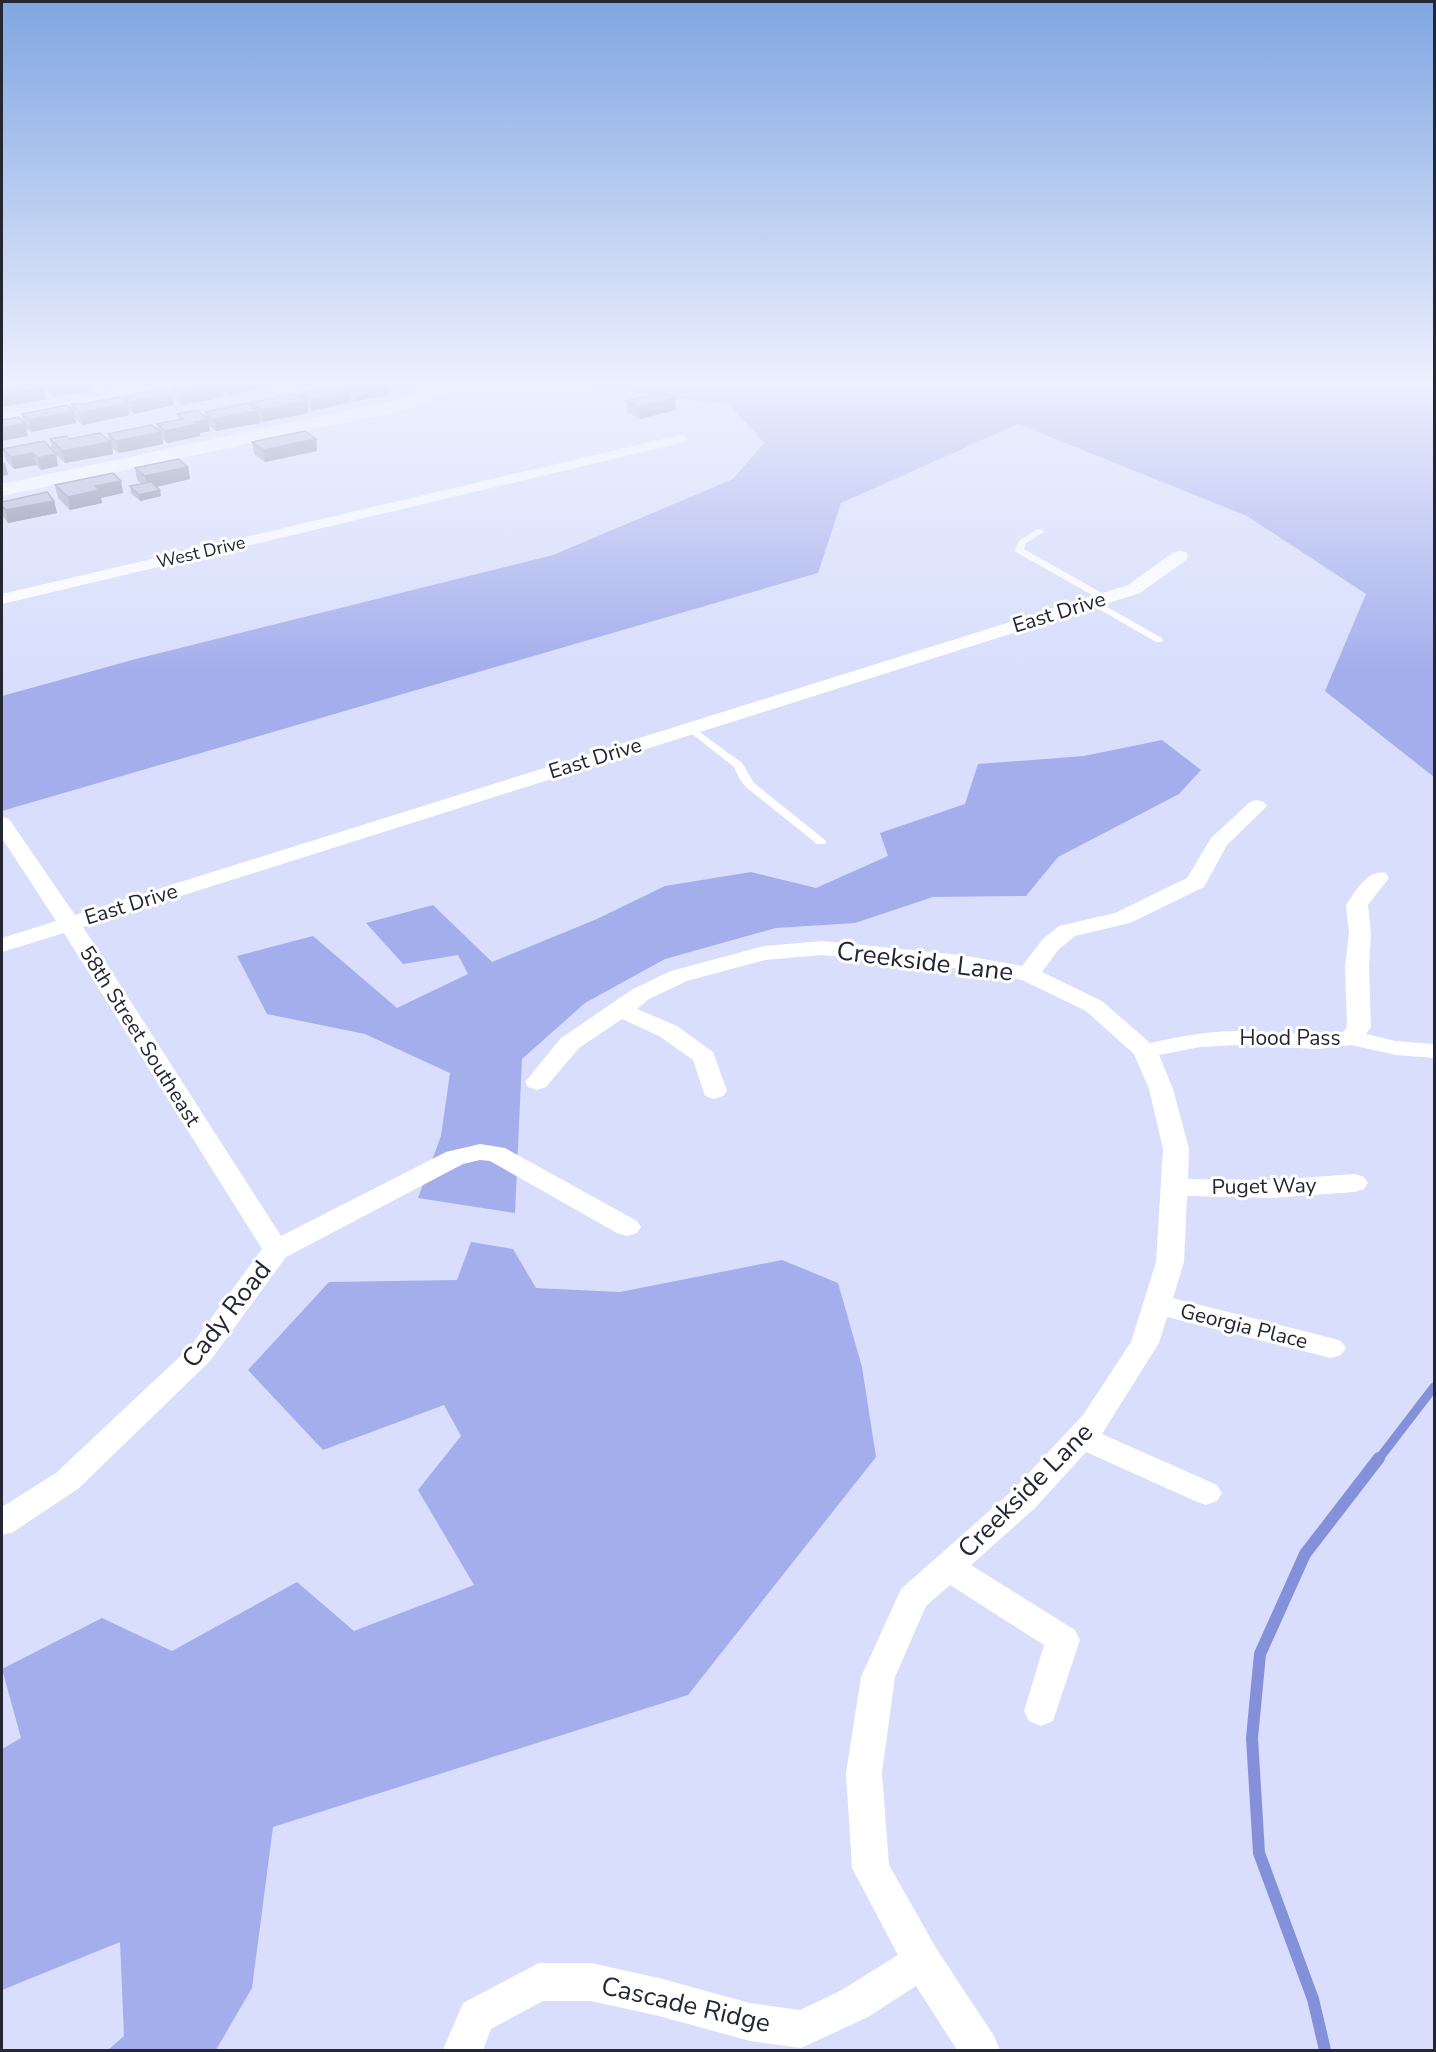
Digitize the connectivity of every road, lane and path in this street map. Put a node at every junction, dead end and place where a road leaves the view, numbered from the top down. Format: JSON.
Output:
{"nodes":[{"id":1,"x":50,"y":480,"type":"edge"},
{"id":2,"x":507,"y":480,"type":"edge"},
{"id":3,"x":2,"y":490,"type":"edge"},
{"id":4,"x":1041,"y":531,"type":"dead end"},
{"id":5,"x":1180,"y":556,"type":"dead end"},
{"id":6,"x":2,"y":599,"type":"edge"},
{"id":7,"x":1098,"y":600,"type":"junction"},
{"id":8,"x":1159,"y":640,"type":"dead end"},
{"id":9,"x":690,"y":728,"type":"junction"},
{"id":10,"x":1257,"y":806,"type":"dead end"},
{"id":11,"x":2,"y":824,"type":"edge"},
{"id":12,"x":821,"y":842,"type":"dead end"},
{"id":13,"x":1378,"y":878,"type":"dead end"},
{"id":14,"x":69,"y":923,"type":"junction"},
{"id":15,"x":2,"y":945,"type":"edge"},
{"id":16,"x":1028,"y":974,"type":"junction"},
{"id":17,"x":620,"y":1010,"type":"junction"},
{"id":18,"x":1351,"y":1038,"type":"junction"},
{"id":19,"x":1145,"y":1051,"type":"junction"},
{"id":20,"x":1434,"y":1051,"type":"edge"},
{"id":21,"x":537,"y":1082,"type":"dead end"},
{"id":22,"x":714,"y":1091,"type":"dead end"},
{"id":23,"x":1355,"y":1183,"type":"dead end"},
{"id":24,"x":1174,"y":1187,"type":"junction"},
{"id":25,"x":627,"y":1227,"type":"dead end"},
{"id":26,"x":276,"y":1250,"type":"junction"},
{"id":27,"x":1157,"y":1304,"type":"junction"},
{"id":28,"x":1331,"y":1348,"type":"dead end"},
{"id":29,"x":1081,"y":1437,"type":"junction"},
{"id":30,"x":1206,"y":1493,"type":"dead end"},
{"id":31,"x":2,"y":1523,"type":"edge"},
{"id":32,"x":948,"y":1567,"type":"junction"},
{"id":33,"x":1041,"y":1711,"type":"dead end"},
{"id":34,"x":922,"y":1961,"type":"junction"},
{"id":35,"x":463,"y":2050,"type":"edge"},
{"id":36,"x":980,"y":2050,"type":"edge"}],
"edges":[{"from":1,"to":3,"type":"street"},
{"from":2,"to":6,"type":"street","name":"West Drive"},
{"from":4,"to":7,"type":"lane"},
{"from":5,"to":7,"type":"street","name":"East Drive"},
{"from":7,"to":8,"type":"lane"},
{"from":7,"to":9,"type":"street","name":"East Drive"},
{"from":9,"to":12,"type":"lane"},
{"from":9,"to":14,"type":"street","name":"East Drive"},
{"from":10,"to":16,"type":"street"},
{"from":11,"to":14,"type":"street","name":"58th Street Southeast"},
{"from":13,"to":18,"type":"street"},
{"from":14,"to":15,"type":"street","name":"East Drive"},
{"from":14,"to":26,"type":"street","name":"58th Street Southeast"},
{"from":16,"to":17,"type":"street","name":"Creekside Lane"},
{"from":16,"to":19,"type":"street","name":"Creekside Lane"},
{"from":17,"to":21,"type":"street","name":"Creekside Lane"},
{"from":17,"to":22,"type":"street"},
{"from":18,"to":19,"type":"street","name":"Hood Pass"},
{"from":18,"to":20,"type":"street","name":"Hood Pass"},
{"from":19,"to":24,"type":"street","name":"Creekside Lane"},
{"from":23,"to":24,"type":"street","name":"Puget Way"},
{"from":24,"to":27,"type":"street","name":"Creekside Lane"},
{"from":25,"to":26,"type":"street","name":"Cady Road"},
{"from":26,"to":31,"type":"street","name":"Cady Road"},
{"from":27,"to":28,"type":"street","name":"Georgia Place"},
{"from":27,"to":29,"type":"street","name":"Creekside Lane"},
{"from":29,"to":30,"type":"street"},
{"from":29,"to":32,"type":"street","name":"Creekside Lane"},
{"from":32,"to":33,"type":"street"},
{"from":32,"to":34,"type":"street","name":"Creekside Lane"},
{"from":34,"to":35,"type":"street","name":"Cascade Ridge"},
{"from":34,"to":36,"type":"street","name":"Creekside Lane"}]}
